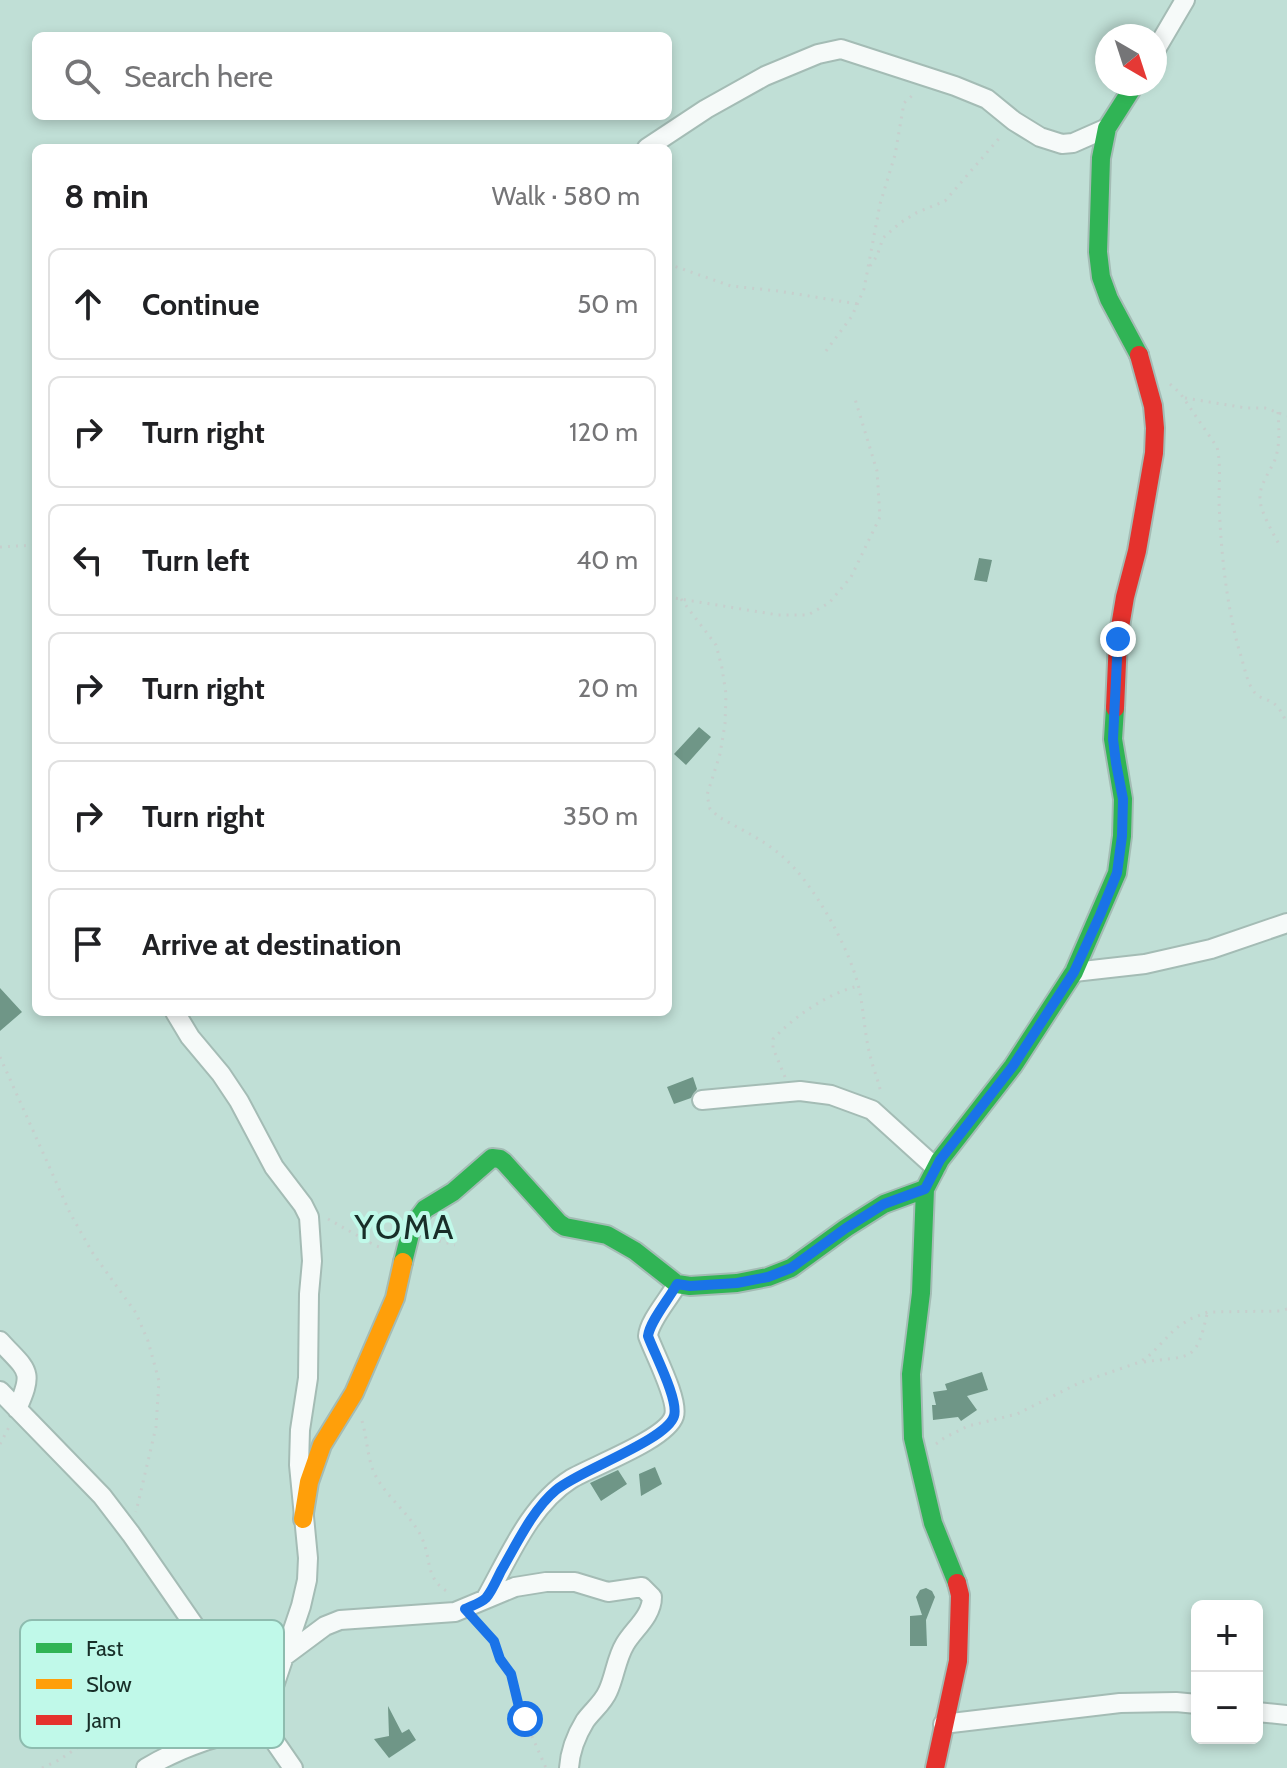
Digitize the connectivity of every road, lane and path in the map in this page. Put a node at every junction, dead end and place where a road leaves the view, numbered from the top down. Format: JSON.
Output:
{"nodes":[{"id":1,"x":1185,"y":0,"type":"edge"},
{"id":2,"x":1167,"y":31,"type":"edge"},
{"id":3,"x":922,"y":90,"type":"dead end"},
{"id":4,"x":1127,"y":96,"type":"edge"},
{"id":5,"x":1014,"y":121,"type":"junction"},
{"id":6,"x":1107,"y":128,"type":"junction"},
{"id":7,"x":653,"y":144,"type":"edge"},
{"id":8,"x":672,"y":265,"type":"edge"},
{"id":9,"x":868,"y":269,"type":"junction"},
{"id":10,"x":858,"y":304,"type":"junction"},
{"id":11,"x":826,"y":351,"type":"dead end"},
{"id":12,"x":1169,"y":383,"type":"dead end"},
{"id":13,"x":1184,"y":398,"type":"junction"},
{"id":14,"x":855,"y":399,"type":"dead end"},
{"id":15,"x":1278,"y":412,"type":"junction"},
{"id":16,"x":1287,"y":416,"type":"edge"},
{"id":17,"x":32,"y":545,"type":"edge"},
{"id":18,"x":1280,"y":546,"type":"dead end"},
{"id":19,"x":0,"y":547,"type":"edge"},
{"id":20,"x":672,"y":598,"type":"edge"},
{"id":21,"x":681,"y":599,"type":"junction"},
{"id":22,"x":1287,"y":723,"type":"edge"},
{"id":23,"x":1287,"y":923,"type":"edge"},
{"id":24,"x":1074,"y":972,"type":"junction"},
{"id":25,"x":858,"y":986,"type":"junction"},
{"id":26,"x":177,"y":1016,"type":"edge"},
{"id":27,"x":0,"y":1057,"type":"edge"},
{"id":28,"x":791,"y":1092,"type":"junction"},
{"id":29,"x":702,"y":1100,"type":"dead end"},
{"id":30,"x":883,"y":1104,"type":"dead end"},
{"id":31,"x":936,"y":1168,"type":"junction"},
{"id":32,"x":925,"y":1189,"type":"junction"},
{"id":33,"x":328,"y":1219,"type":"dead end"},
{"id":34,"x":410,"y":1234,"type":"junction"},
{"id":35,"x":677,"y":1284,"type":"junction"},
{"id":36,"x":1287,"y":1309,"type":"edge"},
{"id":37,"x":1208,"y":1312,"type":"junction"},
{"id":38,"x":0,"y":1341,"type":"edge"},
{"id":39,"x":1140,"y":1362,"type":"junction"},
{"id":40,"x":0,"y":1391,"type":"edge"},
{"id":41,"x":354,"y":1393,"type":"junction"},
{"id":42,"x":17,"y":1409,"type":"junction"},
{"id":43,"x":918,"y":1459,"type":"junction"},
{"id":44,"x":303,"y":1519,"type":"junction"},
{"id":45,"x":131,"y":1534,"type":"junction"},
{"id":46,"x":486,"y":1598,"type":"junction"},
{"id":47,"x":465,"y":1609,"type":"junction"},
{"id":48,"x":190,"y":1620,"type":"edge"},
{"id":49,"x":284,"y":1653,"type":"edge"},
{"id":50,"x":284,"y":1657,"type":"edge"},
{"id":51,"x":1191,"y":1703,"type":"edge"},
{"id":52,"x":1263,"y":1713,"type":"edge"},
{"id":53,"x":1287,"y":1715,"type":"edge"},
{"id":54,"x":943,"y":1724,"type":"junction"},
{"id":55,"x":77,"y":1748,"type":"edge"},
{"id":56,"x":188,"y":1748,"type":"edge"},
{"id":57,"x":279,"y":1748,"type":"edge"},
{"id":58,"x":42,"y":1768,"type":"edge"},
{"id":59,"x":146,"y":1768,"type":"edge"},
{"id":60,"x":293,"y":1768,"type":"edge"},
{"id":61,"x":546,"y":1768,"type":"edge"},
{"id":62,"x":569,"y":1768,"type":"edge"},
{"id":63,"x":935,"y":1768,"type":"edge"}],
"edges":[{"from":1,"to":2,"type":"street"},
{"from":3,"to":9,"type":"path"},
{"from":4,"to":6,"type":"street"},
{"from":5,"to":6,"type":"street"},
{"from":5,"to":7,"type":"street"},
{"from":5,"to":9,"type":"path"},
{"from":6,"to":24,"type":"street"},
{"from":8,"to":10,"type":"path"},
{"from":9,"to":10,"type":"path"},
{"from":10,"to":11,"type":"path"},
{"from":12,"to":13,"type":"path"},
{"from":13,"to":15,"type":"path"},
{"from":13,"to":22,"type":"path"},
{"from":14,"to":21,"type":"path"},
{"from":15,"to":16,"type":"path"},
{"from":15,"to":18,"type":"path"},
{"from":17,"to":19,"type":"path"},
{"from":20,"to":21,"type":"path"},
{"from":21,"to":25,"type":"path"},
{"from":23,"to":24,"type":"street"},
{"from":24,"to":31,"type":"street"},
{"from":25,"to":28,"type":"path"},
{"from":25,"to":30,"type":"path"},
{"from":26,"to":44,"type":"street"},
{"from":27,"to":45,"type":"path"},
{"from":28,"to":29,"type":"street"},
{"from":28,"to":31,"type":"street"},
{"from":31,"to":32,"type":"street"},
{"from":32,"to":35,"type":"street"},
{"from":32,"to":43,"type":"street"},
{"from":33,"to":34,"type":"path"},
{"from":34,"to":35,"type":"street"},
{"from":34,"to":41,"type":"street"},
{"from":35,"to":46,"type":"street"},
{"from":36,"to":37,"type":"path"},
{"from":37,"to":39,"type":"path"},
{"from":37,"to":39,"type":"path"},
{"from":38,"to":42,"type":"street"},
{"from":39,"to":43,"type":"path"},
{"from":40,"to":42,"type":"street"},
{"from":41,"to":44,"type":"street"},
{"from":41,"to":47,"type":"path"},
{"from":42,"to":45,"type":"street"},
{"from":43,"to":54,"type":"street"},
{"from":44,"to":49,"type":"street"},
{"from":45,"to":48,"type":"street"},
{"from":46,"to":47,"type":"street"},
{"from":46,"to":62,"type":"street"},
{"from":47,"to":50,"type":"street"},
{"from":47,"to":61,"type":"path"},
{"from":51,"to":54,"type":"street"},
{"from":52,"to":53,"type":"street"},
{"from":54,"to":63,"type":"street"},
{"from":55,"to":58,"type":"path"},
{"from":56,"to":59,"type":"street"},
{"from":57,"to":60,"type":"street"}]}
